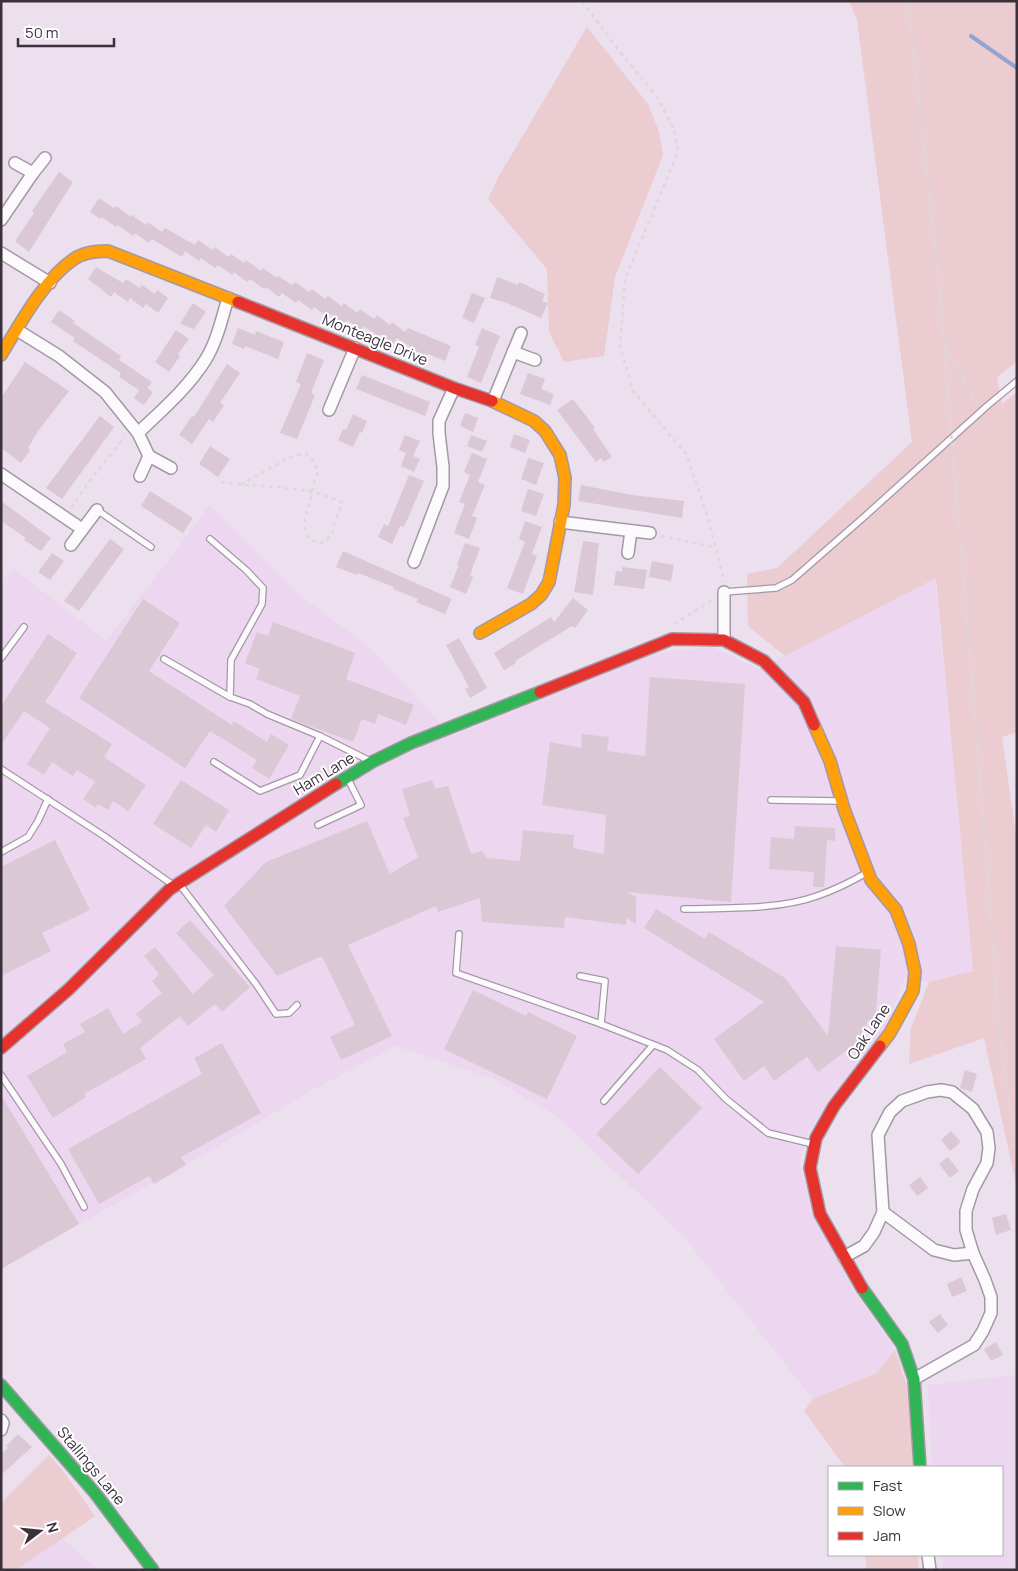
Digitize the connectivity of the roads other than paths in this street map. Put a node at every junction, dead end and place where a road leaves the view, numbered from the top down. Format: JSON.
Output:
{"nodes":[{"id":1,"x":45,"y":158,"type":"dead end"},
{"id":2,"x":15,"y":163,"type":"dead end"},
{"id":3,"x":33,"y":173,"type":"junction"},
{"id":4,"x":1,"y":220,"type":"edge"},
{"id":5,"x":1,"y":252,"type":"edge"},
{"id":6,"x":50,"y":283,"type":"junction"},
{"id":7,"x":228,"y":298,"type":"junction"},
{"id":8,"x":17,"y":330,"type":"junction"},
{"id":9,"x":521,"y":333,"type":"dead end"},
{"id":10,"x":355,"y":348,"type":"junction"},
{"id":11,"x":514,"y":352,"type":"junction"},
{"id":12,"x":1,"y":355,"type":"edge"},
{"id":13,"x":535,"y":360,"type":"dead end"},
{"id":14,"x":1017,"y":381,"type":"edge"},
{"id":15,"x":454,"y":388,"type":"junction"},
{"id":16,"x":493,"y":400,"type":"junction"},
{"id":17,"x":329,"y":410,"type":"dead end"},
{"id":18,"x":136,"y":430,"type":"junction"},
{"id":19,"x":149,"y":456,"type":"junction"},
{"id":20,"x":171,"y":468,"type":"dead end"},
{"id":21,"x":1,"y":474,"type":"edge"},
{"id":22,"x":140,"y":476,"type":"dead end"},
{"id":23,"x":97,"y":510,"type":"joint"},
{"id":24,"x":560,"y":522,"type":"junction"},
{"id":25,"x":82,"y":529,"type":"junction"},
{"id":26,"x":631,"y":531,"type":"junction"},
{"id":27,"x":650,"y":533,"type":"road end"},
{"id":28,"x":210,"y":539,"type":"dead end"},
{"id":29,"x":71,"y":545,"type":"dead end"},
{"id":30,"x":151,"y":547,"type":"dead end"},
{"id":31,"x":628,"y":554,"type":"dead end"},
{"id":32,"x":414,"y":562,"type":"dead end"},
{"id":33,"x":724,"y":592,"type":"joint"},
{"id":34,"x":24,"y":627,"type":"dead end"},
{"id":35,"x":480,"y":634,"type":"dead end"},
{"id":36,"x":724,"y":640,"type":"junction"},
{"id":37,"x":1,"y":658,"type":"edge"},
{"id":38,"x":164,"y":659,"type":"dead end"},
{"id":39,"x":230,"y":696,"type":"junction"},
{"id":40,"x":320,"y":736,"type":"junction"},
{"id":41,"x":214,"y":762,"type":"dead end"},
{"id":42,"x":372,"y":762,"type":"junction"},
{"id":43,"x":1,"y":769,"type":"edge"},
{"id":44,"x":347,"y":777,"type":"junction"},
{"id":45,"x":48,"y":799,"type":"junction"},
{"id":46,"x":771,"y":800,"type":"dead end"},
{"id":47,"x":841,"y":800,"type":"junction"},
{"id":48,"x":318,"y":825,"type":"dead end"},
{"id":49,"x":1,"y":852,"type":"edge"},
{"id":50,"x":868,"y":872,"type":"junction"},
{"id":51,"x":177,"y":885,"type":"junction"},
{"id":52,"x":684,"y":908,"type":"dead end"},
{"id":53,"x":459,"y":934,"type":"dead end"},
{"id":54,"x":580,"y":976,"type":"dead end"},
{"id":55,"x":297,"y":1005,"type":"dead end"},
{"id":56,"x":602,"y":1024,"type":"junction"},
{"id":57,"x":653,"y":1045,"type":"junction"},
{"id":58,"x":1,"y":1048,"type":"edge"},
{"id":59,"x":1,"y":1075,"type":"edge"},
{"id":60,"x":604,"y":1101,"type":"dead end"},
{"id":61,"x":815,"y":1145,"type":"junction"},
{"id":62,"x":84,"y":1207,"type":"dead end"},
{"id":63,"x":883,"y":1212,"type":"junction"},
{"id":64,"x":973,"y":1253,"type":"junction"},
{"id":65,"x":844,"y":1257,"type":"junction"},
{"id":66,"x":914,"y":1379,"type":"junction"},
{"id":67,"x":1,"y":1385,"type":"edge"},
{"id":68,"x":1,"y":1420,"type":"edge"},
{"id":69,"x":1,"y":1430,"type":"edge"},
{"id":70,"x":920,"y":1466,"type":"edge"},
{"id":71,"x":928,"y":1556,"type":"edge"},
{"id":72,"x":153,"y":1570,"type":"edge"},
{"id":73,"x":930,"y":1570,"type":"edge"}],
"edges":[{"from":1,"to":3,"type":"street"},
{"from":2,"to":3,"type":"street"},
{"from":3,"to":4,"type":"street"},
{"from":5,"to":6,"type":"street"},
{"from":6,"to":7,"type":"street","name":"Monteagle Drive"},
{"from":6,"to":8,"type":"street","name":"Monteagle Drive"},
{"from":7,"to":10,"type":"street","name":"Monteagle Drive"},
{"from":7,"to":18,"type":"street"},
{"from":8,"to":12,"type":"street","name":"Monteagle Drive"},
{"from":8,"to":18,"type":"street"},
{"from":9,"to":11,"type":"street"},
{"from":10,"to":15,"type":"street","name":"Monteagle Drive"},
{"from":10,"to":17,"type":"street"},
{"from":11,"to":13,"type":"street"},
{"from":11,"to":16,"type":"street"},
{"from":14,"to":33,"type":"lane"},
{"from":15,"to":16,"type":"street","name":"Monteagle Drive"},
{"from":15,"to":32,"type":"street"},
{"from":16,"to":24,"type":"street","name":"Monteagle Drive"},
{"from":18,"to":19,"type":"street"},
{"from":19,"to":20,"type":"street"},
{"from":19,"to":22,"type":"street"},
{"from":21,"to":25,"type":"street"},
{"from":23,"to":25,"type":"street"},
{"from":23,"to":30,"type":"lane"},
{"from":24,"to":26,"type":"street"},
{"from":24,"to":35,"type":"street","name":"Monteagle Drive"},
{"from":25,"to":29,"type":"street"},
{"from":26,"to":27,"type":"street"},
{"from":26,"to":31,"type":"street"},
{"from":28,"to":39,"type":"lane"},
{"from":33,"to":36,"type":"street"},
{"from":34,"to":37,"type":"lane"},
{"from":36,"to":42,"type":"street","name":"Ham Lane"},
{"from":36,"to":47,"type":"street","name":"Oak Lane"},
{"from":38,"to":39,"type":"lane"},
{"from":39,"to":40,"type":"lane"},
{"from":40,"to":41,"type":"lane"},
{"from":40,"to":42,"type":"lane"},
{"from":42,"to":44,"type":"street","name":"Ham Lane"},
{"from":43,"to":45,"type":"lane"},
{"from":44,"to":48,"type":"lane"},
{"from":44,"to":51,"type":"street","name":"Ham Lane"},
{"from":45,"to":49,"type":"lane"},
{"from":45,"to":51,"type":"lane"},
{"from":46,"to":47,"type":"lane"},
{"from":47,"to":50,"type":"street","name":"Oak Lane"},
{"from":50,"to":52,"type":"lane"},
{"from":50,"to":61,"type":"street","name":"Oak Lane"},
{"from":51,"to":55,"type":"lane"},
{"from":51,"to":58,"type":"street","name":"Ham Lane"},
{"from":53,"to":56,"type":"lane"},
{"from":54,"to":56,"type":"lane"},
{"from":56,"to":57,"type":"lane"},
{"from":57,"to":60,"type":"lane"},
{"from":57,"to":61,"type":"lane"},
{"from":59,"to":62,"type":"lane"},
{"from":61,"to":65,"type":"street","name":"Oak Lane"},
{"from":63,"to":64,"type":"street"},
{"from":63,"to":64,"type":"street"},
{"from":63,"to":65,"type":"street"},
{"from":64,"to":66,"type":"street"},
{"from":65,"to":66,"type":"street","name":"Oak Lane"},
{"from":66,"to":70,"type":"street","name":"Oak Lane"},
{"from":67,"to":72,"type":"street","name":"Stallings Lane"},
{"from":68,"to":69,"type":"street"},
{"from":71,"to":73,"type":"street"}]}
